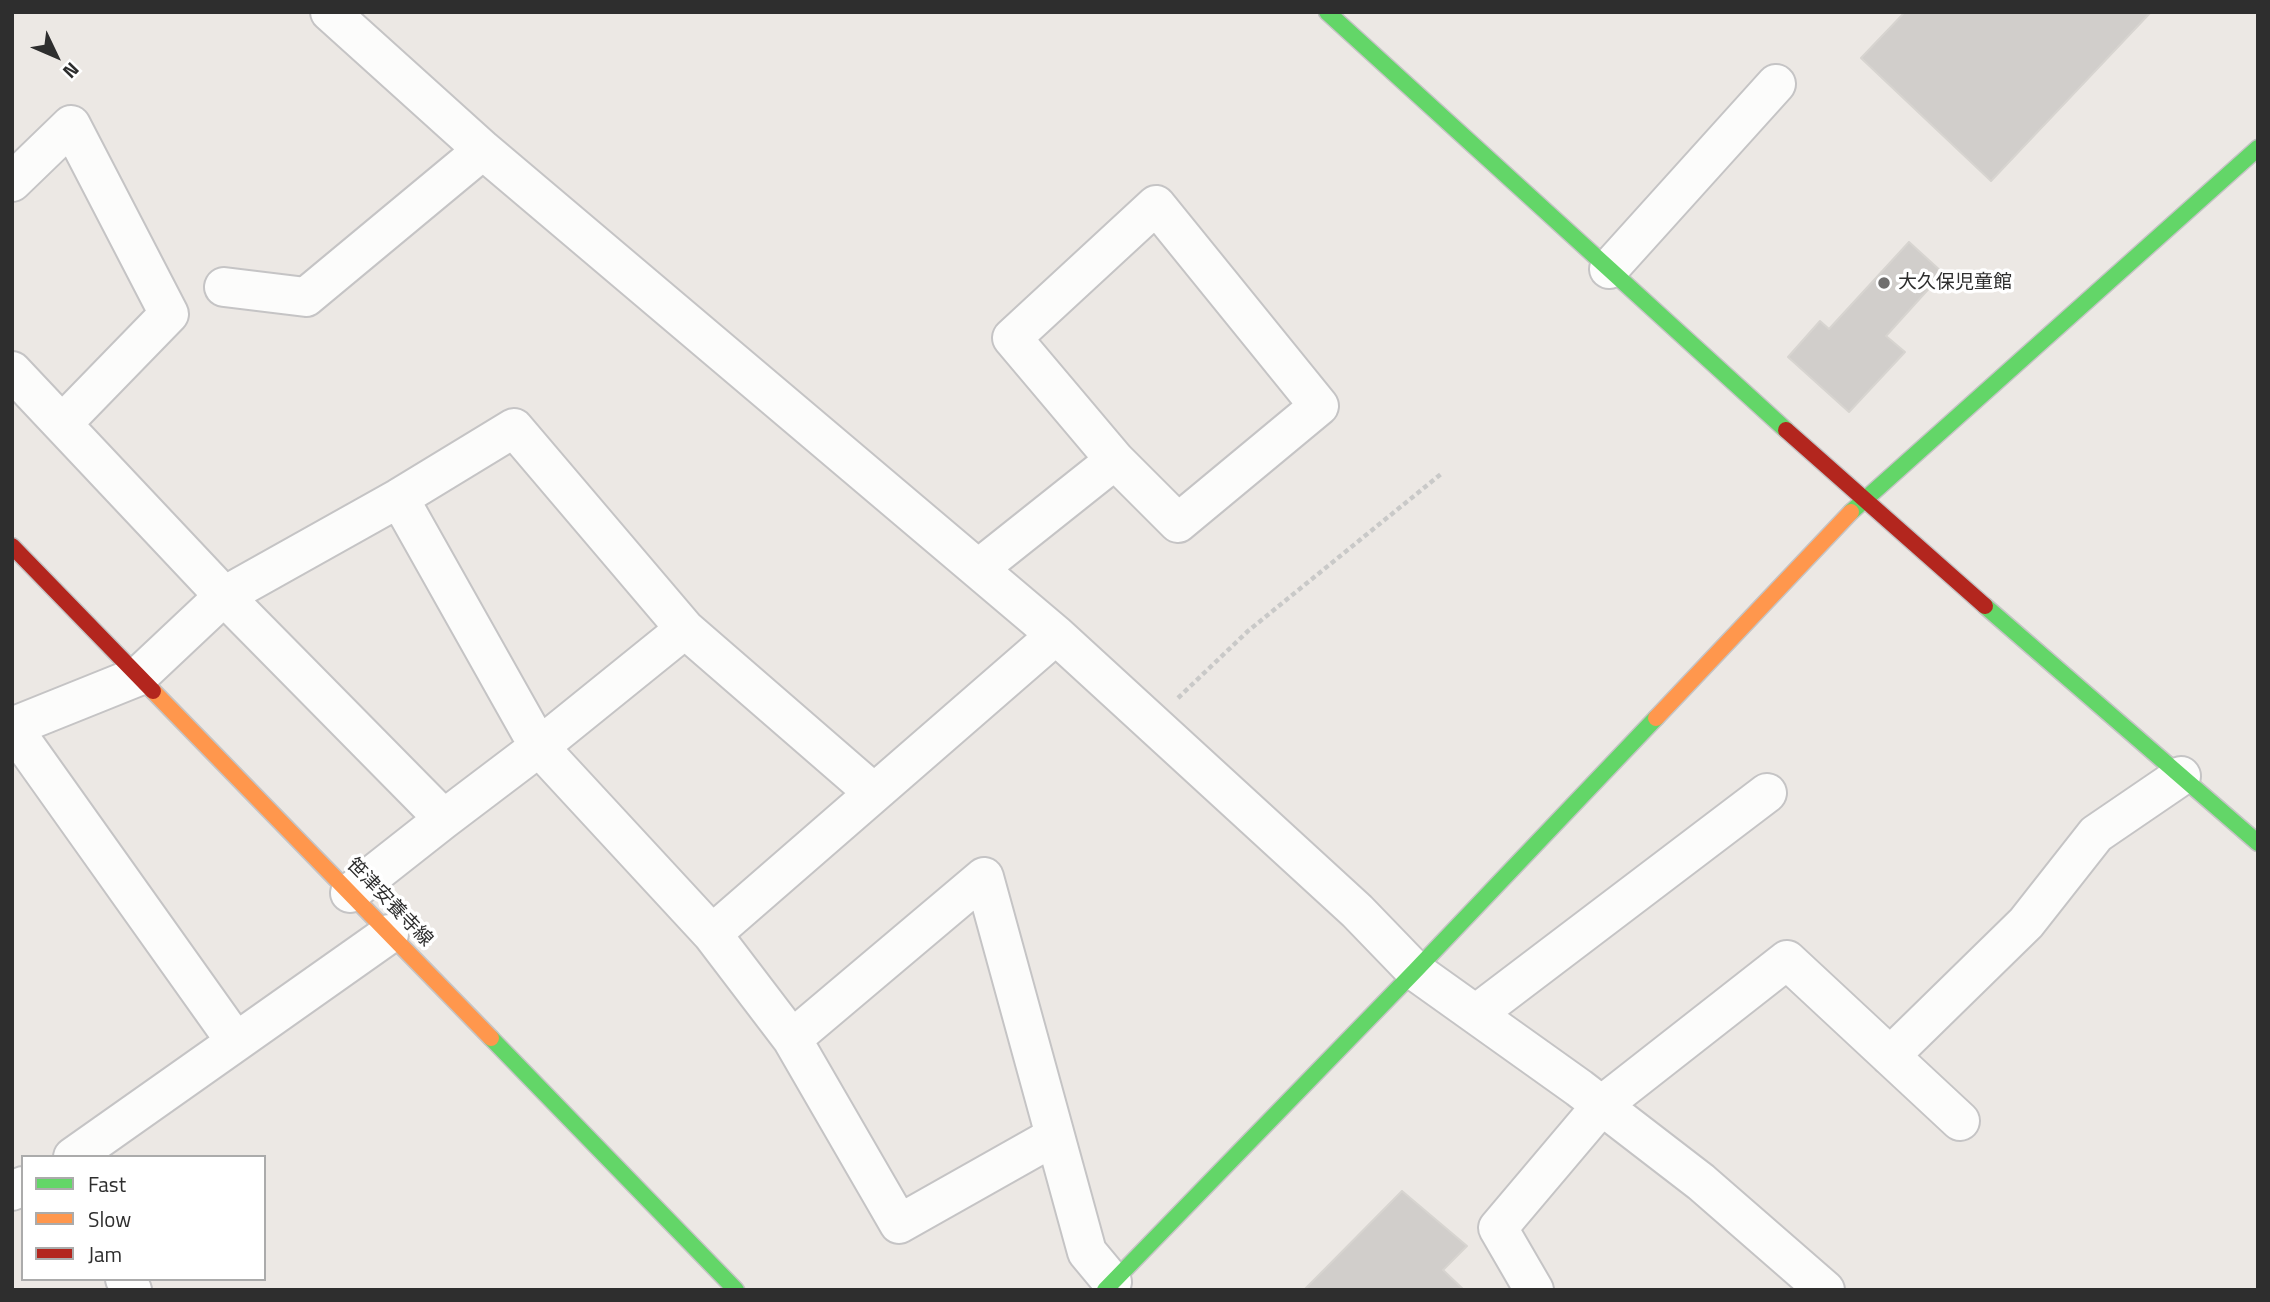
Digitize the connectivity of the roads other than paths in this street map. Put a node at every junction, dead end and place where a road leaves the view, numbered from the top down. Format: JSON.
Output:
{"nodes":[{"id":1,"x":330,"y":12,"type":"edge"},
{"id":2,"x":1327,"y":12,"type":"edge"},
{"id":3,"x":1776,"y":84,"type":"dead end"},
{"id":4,"x":2258,"y":148,"type":"edge"},
{"id":5,"x":483,"y":150,"type":"junction"},
{"id":6,"x":12,"y":182,"type":"edge"},
{"id":7,"x":1609,"y":269,"type":"junction"},
{"id":8,"x":224,"y":287,"type":"dead end"},
{"id":9,"x":12,"y":371,"type":"edge"},
{"id":10,"x":62,"y":424,"type":"junction"},
{"id":11,"x":1115,"y":460,"type":"junction"},
{"id":12,"x":399,"y":498,"type":"junction"},
{"id":13,"x":1863,"y":500,"type":"junction"},
{"id":14,"x":12,"y":546,"type":"edge"},
{"id":15,"x":978,"y":569,"type":"junction"},
{"id":16,"x":224,"y":596,"type":"junction"},
{"id":17,"x":685,"y":629,"type":"junction"},
{"id":18,"x":1056,"y":635,"type":"junction"},
{"id":19,"x":139,"y":676,"type":"junction"},
{"id":20,"x":539,"y":747,"type":"junction"},
{"id":21,"x":2181,"y":776,"type":"junction"},
{"id":22,"x":874,"y":793,"type":"junction"},
{"id":23,"x":1767,"y":793,"type":"dead end"},
{"id":24,"x":444,"y":819,"type":"junction"},
{"id":25,"x":2258,"y":842,"type":"edge"},
{"id":26,"x":350,"y":893,"type":"junction"},
{"id":27,"x":390,"y":934,"type":"junction"},
{"id":28,"x":712,"y":934,"type":"junction"},
{"id":29,"x":1415,"y":971,"type":"junction"},
{"id":30,"x":1476,"y":1014,"type":"junction"},
{"id":31,"x":792,"y":1039,"type":"junction"},
{"id":32,"x":236,"y":1042,"type":"junction"},
{"id":33,"x":1890,"y":1056,"type":"junction"},
{"id":34,"x":1602,"y":1105,"type":"junction"},
{"id":35,"x":1960,"y":1121,"type":"dead end"},
{"id":36,"x":1055,"y":1136,"type":"junction"},
{"id":37,"x":75,"y":1155,"type":"edge"},
{"id":38,"x":1108,"y":1286,"type":"edge"},
{"id":39,"x":736,"y":1290,"type":"edge"},
{"id":40,"x":1534,"y":1290,"type":"edge"},
{"id":41,"x":1825,"y":1290,"type":"edge"}],
"edges":[{"from":1,"to":5,"type":"street"},
{"from":2,"to":7,"type":"street"},
{"from":3,"to":7,"type":"street"},
{"from":4,"to":13,"type":"street"},
{"from":5,"to":8,"type":"street"},
{"from":5,"to":15,"type":"street"},
{"from":6,"to":10,"type":"street"},
{"from":7,"to":13,"type":"street"},
{"from":9,"to":10,"type":"street"},
{"from":10,"to":16,"type":"street"},
{"from":11,"to":11,"type":"street"},
{"from":11,"to":15,"type":"street"},
{"from":12,"to":16,"type":"street"},
{"from":12,"to":17,"type":"street"},
{"from":12,"to":20,"type":"street"},
{"from":13,"to":21,"type":"street"},
{"from":13,"to":29,"type":"street"},
{"from":14,"to":19,"type":"street","name":"笹津安養寺線"},
{"from":15,"to":18,"type":"street"},
{"from":16,"to":19,"type":"street"},
{"from":16,"to":24,"type":"street"},
{"from":17,"to":20,"type":"street"},
{"from":17,"to":22,"type":"street"},
{"from":18,"to":22,"type":"street"},
{"from":18,"to":29,"type":"street"},
{"from":19,"to":26,"type":"street","name":"笹津安養寺線"},
{"from":19,"to":32,"type":"street"},
{"from":20,"to":24,"type":"street"},
{"from":20,"to":28,"type":"street"},
{"from":21,"to":25,"type":"street"},
{"from":21,"to":33,"type":"street"},
{"from":22,"to":28,"type":"street"},
{"from":23,"to":30,"type":"street"},
{"from":24,"to":26,"type":"street"},
{"from":26,"to":27,"type":"street","name":"笹津安養寺線"},
{"from":27,"to":32,"type":"street"},
{"from":27,"to":39,"type":"street","name":"笹津安養寺線"},
{"from":28,"to":31,"type":"street"},
{"from":29,"to":30,"type":"street"},
{"from":29,"to":38,"type":"street"},
{"from":30,"to":34,"type":"street"},
{"from":31,"to":36,"type":"street"},
{"from":31,"to":36,"type":"street"},
{"from":32,"to":37,"type":"street"},
{"from":33,"to":34,"type":"street"},
{"from":33,"to":35,"type":"street"},
{"from":34,"to":40,"type":"street"},
{"from":34,"to":41,"type":"street"},
{"from":36,"to":38,"type":"street"}]}
